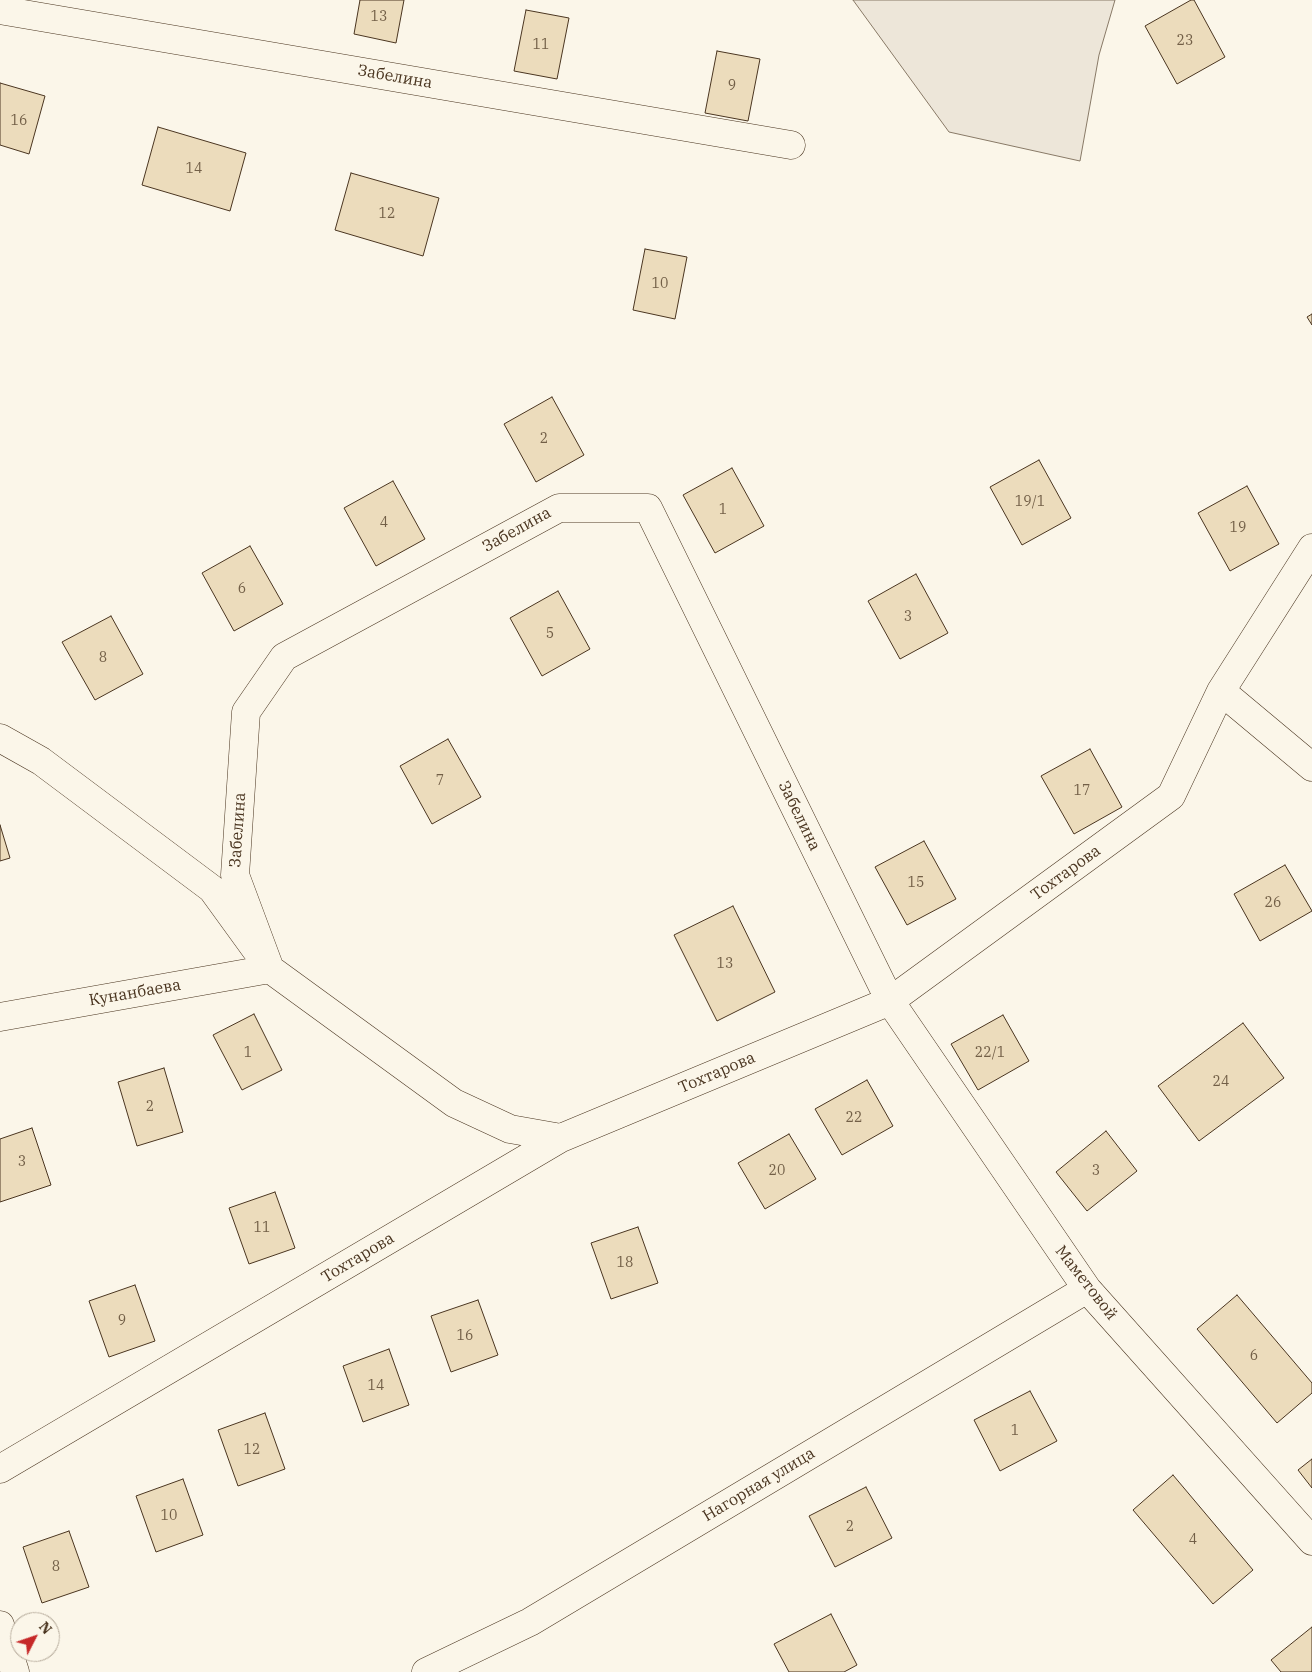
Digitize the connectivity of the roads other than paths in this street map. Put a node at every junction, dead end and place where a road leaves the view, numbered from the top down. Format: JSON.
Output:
{"nodes":[{"id":1,"x":0,"y":10,"type":"edge"},
{"id":2,"x":791,"y":144,"type":"dead end"},
{"id":3,"x":1312,"y":548,"type":"edge"},
{"id":4,"x":1221,"y":691,"type":"junction"},
{"id":5,"x":0,"y":738,"type":"edge"},
{"id":6,"x":1312,"y":767,"type":"edge"},
{"id":7,"x":270,"y":969,"type":"junction"},
{"id":8,"x":890,"y":1001,"type":"junction"},
{"id":9,"x":0,"y":1017,"type":"edge"},
{"id":10,"x":561,"y":1138,"type":"junction"},
{"id":11,"x":1087,"y":1289,"type":"junction"},
{"id":12,"x":0,"y":1469,"type":"edge"},
{"id":13,"x":1312,"y":1541,"type":"edge"},
{"id":14,"x":0,"y":1625,"type":"edge"},
{"id":15,"x":15,"y":1672,"type":"edge"},
{"id":16,"x":426,"y":1672,"type":"edge"}],
"edges":[{"from":1,"to":2,"type":"street","name":"Забелина"},
{"from":3,"to":4,"type":"street","name":"Тохтарова"},
{"from":4,"to":6,"type":"street"},
{"from":4,"to":8,"type":"street","name":"Тохтарова"},
{"from":5,"to":7,"type":"street"},
{"from":7,"to":8,"type":"street","name":"Забелина"},
{"from":7,"to":9,"type":"street","name":"Кунанбаева"},
{"from":7,"to":10,"type":"street"},
{"from":8,"to":10,"type":"street","name":"Тохтарова"},
{"from":8,"to":11,"type":"street","name":"Маметовой"},
{"from":10,"to":12,"type":"street","name":"Тохтарова"},
{"from":11,"to":13,"type":"street","name":"Маметовой"},
{"from":11,"to":16,"type":"street","name":"Нагорная улица"},
{"from":14,"to":15,"type":"street"}]}
